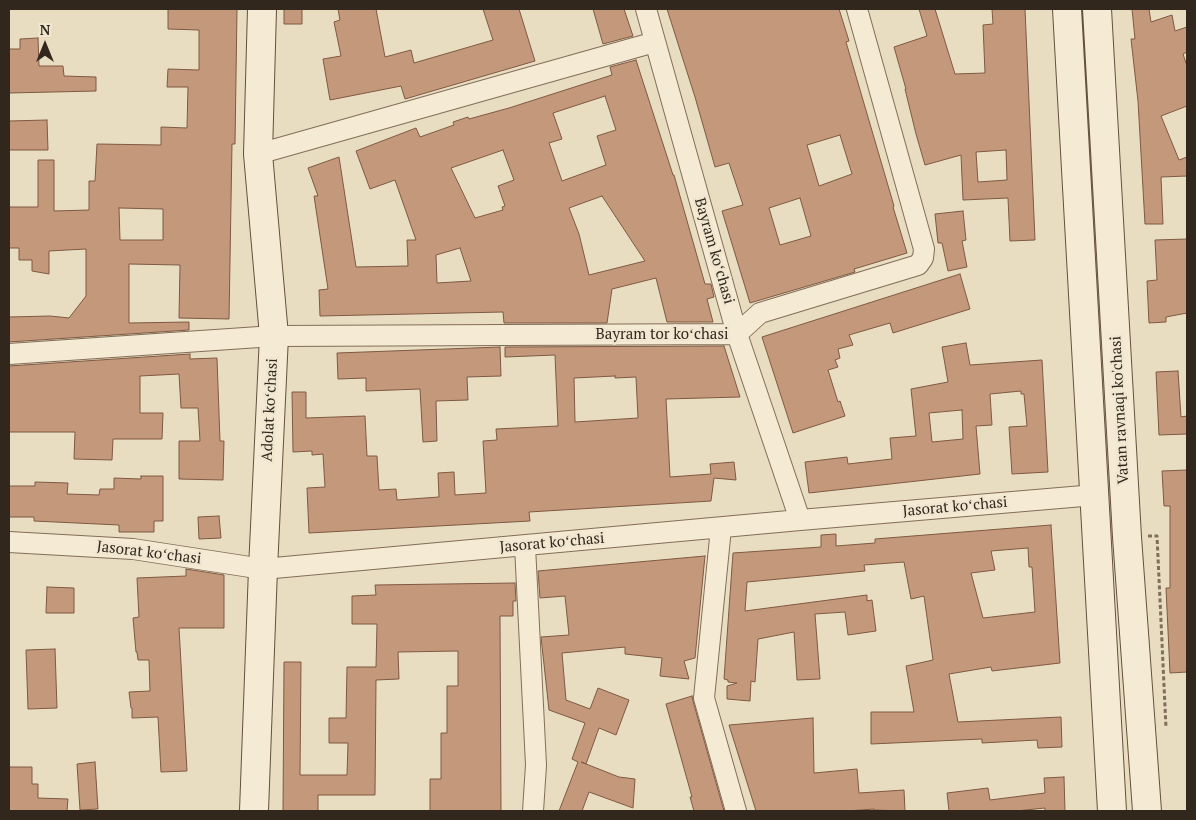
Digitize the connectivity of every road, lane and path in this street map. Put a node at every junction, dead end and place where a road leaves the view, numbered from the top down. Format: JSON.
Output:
{"nodes":[{"id":1,"x":262,"y":9,"type":"edge"},
{"id":2,"x":646,"y":9,"type":"edge"},
{"id":3,"x":857,"y":9,"type":"edge"},
{"id":4,"x":1067,"y":9,"type":"edge"},
{"id":5,"x":1097,"y":9,"type":"edge"},
{"id":6,"x":655,"y":42,"type":"junction"},
{"id":7,"x":258,"y":154,"type":"junction"},
{"id":8,"x":738,"y":334,"type":"junction"},
{"id":9,"x":274,"y":336,"type":"junction"},
{"id":10,"x":9,"y":354,"type":"edge"},
{"id":11,"x":1095,"y":495,"type":"junction"},
{"id":12,"x":800,"y":520,"type":"junction"},
{"id":13,"x":721,"y":528,"type":"junction"},
{"id":14,"x":1127,"y":537,"type":"junction"},
{"id":15,"x":9,"y":542,"type":"edge"},
{"id":16,"x":525,"y":546,"type":"junction"},
{"id":17,"x":263,"y":569,"type":"junction"},
{"id":18,"x":1166,"y":732,"type":"dead end"},
{"id":19,"x":254,"y":811,"type":"edge"},
{"id":20,"x":533,"y":811,"type":"edge"},
{"id":21,"x":736,"y":811,"type":"edge"},
{"id":22,"x":1112,"y":811,"type":"edge"},
{"id":23,"x":1147,"y":811,"type":"edge"}],
"edges":[{"from":1,"to":7,"type":"main road","name":"Adolat koʻchasi"},
{"from":2,"to":6,"type":"street","name":"Bayram koʻchasi"},
{"from":3,"to":8,"type":"street","name":"Bayram tor koʻchasi"},
{"from":4,"to":11,"type":"main road","name":"Vatan ravnaqi ko'chasi"},
{"from":5,"to":14,"type":"main road","name":"Vatan ravnaqi ko'chasi"},
{"from":6,"to":7,"type":"street"},
{"from":6,"to":8,"type":"street","name":"Bayram koʻchasi"},
{"from":7,"to":9,"type":"main road","name":"Adolat koʻchasi"},
{"from":8,"to":9,"type":"street","name":"Bayram tor koʻchasi"},
{"from":8,"to":12,"type":"street","name":"Bayram koʻchasi"},
{"from":9,"to":10,"type":"street","name":"Bayram tor koʻchasi"},
{"from":9,"to":17,"type":"main road","name":"Adolat koʻchasi"},
{"from":11,"to":12,"type":"street","name":"Jasorat koʻchasi"},
{"from":11,"to":22,"type":"main road","name":"Vatan ravnaqi ko'chasi"},
{"from":12,"to":13,"type":"street","name":"Jasorat koʻchasi"},
{"from":13,"to":16,"type":"street","name":"Jasorat koʻchasi"},
{"from":13,"to":21,"type":"street"},
{"from":14,"to":18,"type":"path"},
{"from":14,"to":23,"type":"main road","name":"Vatan ravnaqi ko'chasi"},
{"from":15,"to":17,"type":"street","name":"Jasorat koʻchasi"},
{"from":16,"to":17,"type":"street","name":"Jasorat koʻchasi"},
{"from":16,"to":20,"type":"street"},
{"from":17,"to":19,"type":"main road","name":"Adolat koʻchasi"}]}
